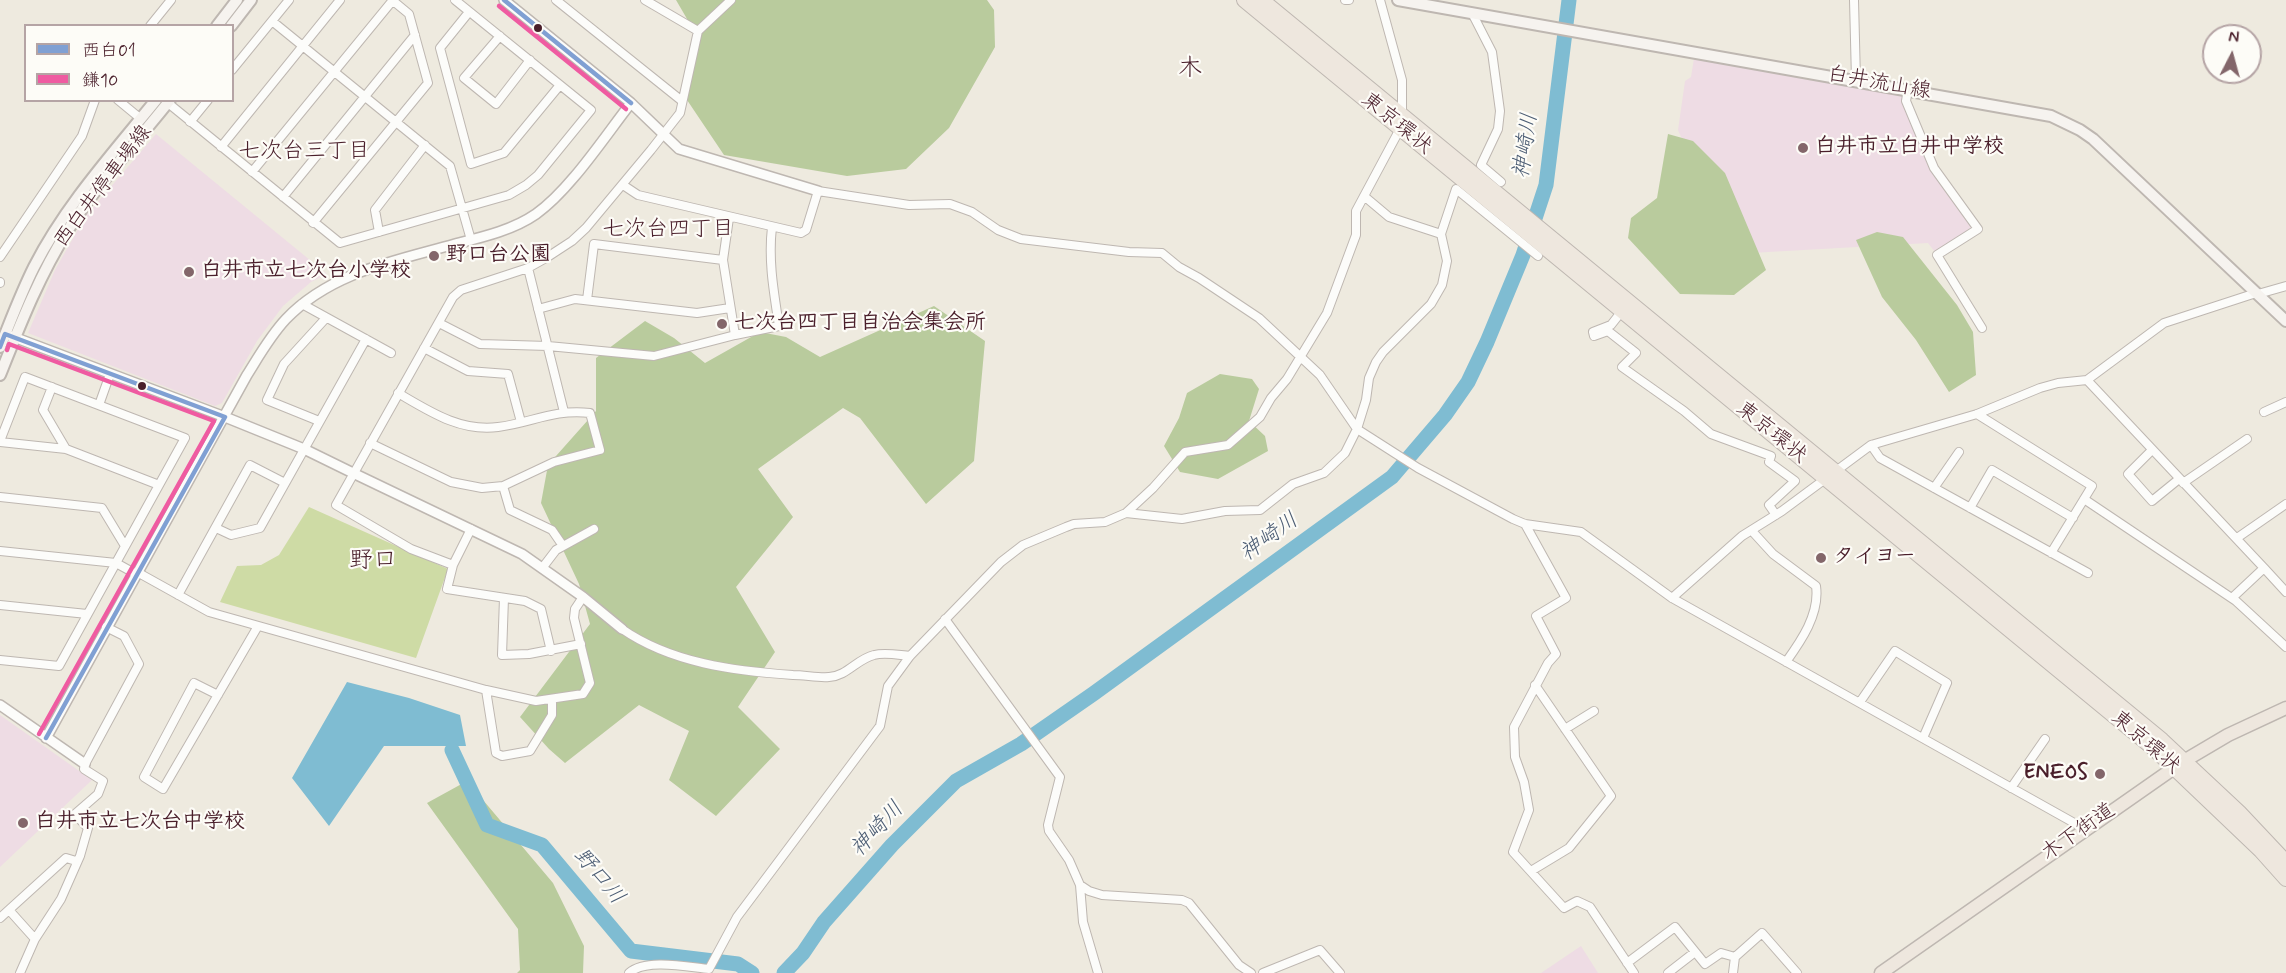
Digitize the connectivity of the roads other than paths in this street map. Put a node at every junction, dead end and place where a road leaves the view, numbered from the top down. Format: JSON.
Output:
{"nodes":[{"id":1,"x":171,"y":0,"type":"edge"},
{"id":2,"x":237,"y":0,"type":"edge"},
{"id":3,"x":251,"y":0,"type":"edge"},
{"id":4,"x":290,"y":0,"type":"edge"},
{"id":5,"x":340,"y":0,"type":"edge"},
{"id":6,"x":393,"y":0,"type":"edge"},
{"id":7,"x":455,"y":0,"type":"edge"},
{"id":8,"x":504,"y":0,"type":"edge"},
{"id":9,"x":645,"y":0,"type":"edge"},
{"id":10,"x":731,"y":0,"type":"edge"},
{"id":11,"x":1244,"y":0,"type":"edge"},
{"id":12,"x":1262,"y":0,"type":"edge"},
{"id":13,"x":1380,"y":0,"type":"edge"},
{"id":14,"x":1398,"y":0,"type":"edge"},
{"id":15,"x":1854,"y":0,"type":"edge"},
{"id":16,"x":560,"y":1,"type":"edge"},
{"id":17,"x":469,"y":12,"type":"junction"},
{"id":18,"x":1472,"y":13,"type":"junction"},
{"id":19,"x":272,"y":21,"type":"junction"},
{"id":20,"x":152,"y":24,"type":"edge"},
{"id":21,"x":219,"y":24,"type":"edge"},
{"id":22,"x":233,"y":24,"type":"edge"},
{"id":23,"x":698,"y":30,"type":"junction"},
{"id":24,"x":415,"y":35,"type":"junction"},
{"id":25,"x":500,"y":36,"type":"junction"},
{"id":26,"x":302,"y":45,"type":"junction"},
{"id":27,"x":530,"y":60,"type":"junction"},
{"id":28,"x":234,"y":68,"type":"edge"},
{"id":29,"x":335,"y":71,"type":"junction"},
{"id":30,"x":1856,"y":80,"type":"junction"},
{"id":31,"x":560,"y":85,"type":"junction"},
{"id":32,"x":1908,"y":89,"type":"junction"},
{"id":33,"x":365,"y":96,"type":"junction"},
{"id":34,"x":682,"y":101,"type":"junction"},
{"id":35,"x":94,"y":102,"type":"edge"},
{"id":36,"x":120,"y":102,"type":"edge"},
{"id":37,"x":154,"y":102,"type":"edge"},
{"id":38,"x":169,"y":102,"type":"edge"},
{"id":39,"x":206,"y":102,"type":"edge"},
{"id":40,"x":632,"y":103,"type":"junction"},
{"id":41,"x":1402,"y":114,"type":"junction"},
{"id":42,"x":141,"y":119,"type":"junction"},
{"id":43,"x":190,"y":122,"type":"junction"},
{"id":44,"x":397,"y":122,"type":"junction"},
{"id":45,"x":1400,"y":129,"type":"junction"},
{"id":46,"x":664,"y":134,"type":"junction"},
{"id":47,"x":425,"y":145,"type":"junction"},
{"id":48,"x":221,"y":147,"type":"junction"},
{"id":49,"x":252,"y":172,"type":"junction"},
{"id":50,"x":1501,"y":182,"type":"dead end"},
{"id":51,"x":623,"y":185,"type":"junction"},
{"id":52,"x":819,"y":192,"type":"junction"},
{"id":53,"x":1364,"y":196,"type":"junction"},
{"id":54,"x":283,"y":197,"type":"junction"},
{"id":55,"x":463,"y":210,"type":"junction"},
{"id":56,"x":729,"y":218,"type":"junction"},
{"id":57,"x":314,"y":223,"type":"junction"},
{"id":58,"x":1519,"y":226,"type":"junction"},
{"id":59,"x":772,"y":227,"type":"junction"},
{"id":60,"x":379,"y":232,"type":"junction"},
{"id":61,"x":1442,"y":234,"type":"junction"},
{"id":62,"x":471,"y":240,"type":"junction"},
{"id":63,"x":1542,"y":246,"type":"junction"},
{"id":64,"x":0,"y":257,"type":"edge"},
{"id":65,"x":723,"y":261,"type":"junction"},
{"id":66,"x":528,"y":268,"type":"junction"},
{"id":67,"x":2286,"y":286,"type":"edge"},
{"id":68,"x":2257,"y":293,"type":"junction"},
{"id":69,"x":587,"y":300,"type":"junction"},
{"id":70,"x":302,"y":304,"type":"junction"},
{"id":71,"x":730,"y":308,"type":"junction"},
{"id":72,"x":538,"y":309,"type":"junction"},
{"id":73,"x":1622,"y":311,"type":"junction"},
{"id":74,"x":326,"y":318,"type":"junction"},
{"id":75,"x":2286,"y":321,"type":"edge"},
{"id":76,"x":439,"y":323,"type":"junction"},
{"id":77,"x":1982,"y":328,"type":"dead end"},
{"id":78,"x":7,"y":334,"type":"edge"},
{"id":79,"x":735,"y":334,"type":"junction"},
{"id":80,"x":366,"y":339,"type":"junction"},
{"id":81,"x":548,"y":346,"type":"junction"},
{"id":82,"x":0,"y":347,"type":"edge"},
{"id":83,"x":424,"y":348,"type":"junction"},
{"id":84,"x":391,"y":353,"type":"dead end"},
{"id":85,"x":1299,"y":356,"type":"junction"},
{"id":86,"x":110,"y":374,"type":"junction"},
{"id":87,"x":0,"y":375,"type":"edge"},
{"id":88,"x":2087,"y":380,"type":"junction"},
{"id":89,"x":52,"y":387,"type":"junction"},
{"id":90,"x":398,"y":393,"type":"junction"},
{"id":91,"x":2286,"y":402,"type":"edge"},
{"id":92,"x":99,"y":405,"type":"junction"},
{"id":93,"x":564,"y":412,"type":"junction"},
{"id":94,"x":2264,"y":412,"type":"dead end"},
{"id":95,"x":1977,"y":414,"type":"junction"},
{"id":96,"x":225,"y":417,"type":"junction"},
{"id":97,"x":319,"y":421,"type":"junction"},
{"id":98,"x":521,"y":422,"type":"junction"},
{"id":99,"x":1357,"y":429,"type":"junction"},
{"id":100,"x":2247,"y":440,"type":"dead end"},
{"id":101,"x":0,"y":441,"type":"edge"},
{"id":102,"x":370,"y":443,"type":"junction"},
{"id":103,"x":1871,"y":445,"type":"junction"},
{"id":104,"x":66,"y":449,"type":"junction"},
{"id":105,"x":304,"y":449,"type":"junction"},
{"id":106,"x":2152,"y":450,"type":"junction"},
{"id":107,"x":1959,"y":452,"type":"dead end"},
{"id":108,"x":353,"y":473,"type":"junction"},
{"id":109,"x":1830,"y":475,"type":"junction"},
{"id":110,"x":2181,"y":481,"type":"junction"},
{"id":111,"x":285,"y":483,"type":"junction"},
{"id":112,"x":159,"y":485,"type":"junction"},
{"id":113,"x":503,"y":486,"type":"junction"},
{"id":114,"x":1934,"y":488,"type":"junction"},
{"id":115,"x":0,"y":497,"type":"edge"},
{"id":116,"x":2084,"y":499,"type":"junction"},
{"id":117,"x":2286,"y":504,"type":"edge"},
{"id":118,"x":1970,"y":508,"type":"junction"},
{"id":119,"x":1126,"y":513,"type":"junction"},
{"id":120,"x":1776,"y":515,"type":"junction"},
{"id":121,"x":2073,"y":518,"type":"junction"},
{"id":122,"x":1525,"y":524,"type":"junction"},
{"id":123,"x":216,"y":528,"type":"junction"},
{"id":124,"x":471,"y":529,"type":"junction"},
{"id":125,"x":594,"y":529,"type":"dead end"},
{"id":126,"x":1752,"y":531,"type":"junction"},
{"id":127,"x":2236,"y":538,"type":"junction"},
{"id":128,"x":125,"y":546,"type":"junction"},
{"id":129,"x":562,"y":546,"type":"junction"},
{"id":130,"x":0,"y":550,"type":"edge"},
{"id":131,"x":2051,"y":553,"type":"junction"},
{"id":132,"x":116,"y":563,"type":"junction"},
{"id":133,"x":453,"y":565,"type":"junction"},
{"id":134,"x":543,"y":567,"type":"junction"},
{"id":135,"x":2264,"y":568,"type":"junction"},
{"id":136,"x":136,"y":573,"type":"junction"},
{"id":137,"x":2088,"y":573,"type":"dead end"},
{"id":138,"x":2286,"y":592,"type":"edge"},
{"id":139,"x":178,"y":595,"type":"junction"},
{"id":140,"x":584,"y":597,"type":"junction"},
{"id":141,"x":504,"y":598,"type":"junction"},
{"id":142,"x":1672,"y":598,"type":"junction"},
{"id":143,"x":2232,"y":598,"type":"junction"},
{"id":144,"x":0,"y":605,"type":"edge"},
{"id":145,"x":87,"y":614,"type":"junction"},
{"id":146,"x":945,"y":619,"type":"junction"},
{"id":147,"x":258,"y":626,"type":"junction"},
{"id":148,"x":106,"y":627,"type":"junction"},
{"id":149,"x":622,"y":629,"type":"joint"},
{"id":150,"x":581,"y":644,"type":"junction"},
{"id":151,"x":2286,"y":647,"type":"edge"},
{"id":152,"x":551,"y":651,"type":"junction"},
{"id":153,"x":910,"y":656,"type":"junction"},
{"id":154,"x":0,"y":660,"type":"edge"},
{"id":155,"x":1786,"y":662,"type":"junction"},
{"id":156,"x":1535,"y":685,"type":"junction"},
{"id":157,"x":486,"y":690,"type":"junction"},
{"id":158,"x":218,"y":695,"type":"junction"},
{"id":159,"x":552,"y":700,"type":"junction"},
{"id":160,"x":1860,"y":702,"type":"junction"},
{"id":161,"x":0,"y":705,"type":"edge"},
{"id":162,"x":2286,"y":708,"type":"edge"},
{"id":163,"x":1594,"y":711,"type":"dead end"},
{"id":164,"x":1565,"y":729,"type":"junction"},
{"id":165,"x":46,"y":738,"type":"junction"},
{"id":166,"x":1923,"y":738,"type":"junction"},
{"id":167,"x":2045,"y":739,"type":"dead end"},
{"id":168,"x":85,"y":764,"type":"junction"},
{"id":169,"x":2179,"y":764,"type":"junction"},
{"id":170,"x":2012,"y":788,"type":"junction"},
{"id":171,"x":2085,"y":829,"type":"junction"},
{"id":172,"x":76,"y":861,"type":"junction"},
{"id":173,"x":2286,"y":862,"type":"edge"},
{"id":174,"x":1531,"y":871,"type":"junction"},
{"id":175,"x":2286,"y":879,"type":"edge"},
{"id":176,"x":1080,"y":885,"type":"junction"},
{"id":177,"x":9,"y":910,"type":"junction"},
{"id":178,"x":0,"y":918,"type":"edge"},
{"id":179,"x":35,"y":939,"type":"junction"},
{"id":180,"x":1695,"y":952,"type":"junction"},
{"id":181,"x":1735,"y":957,"type":"junction"},
{"id":182,"x":1627,"y":963,"type":"junction"},
{"id":183,"x":20,"y":973,"type":"edge"},
{"id":184,"x":629,"y":973,"type":"edge"},
{"id":185,"x":1098,"y":973,"type":"edge"},
{"id":186,"x":1250,"y":973,"type":"edge"},
{"id":187,"x":1263,"y":973,"type":"edge"},
{"id":188,"x":1340,"y":973,"type":"edge"},
{"id":189,"x":1634,"y":973,"type":"edge"},
{"id":190,"x":1668,"y":973,"type":"edge"},
{"id":191,"x":1733,"y":973,"type":"edge"},
{"id":192,"x":1797,"y":973,"type":"edge"},
{"id":193,"x":1881,"y":973,"type":"edge"}],
"edges":[{"from":1,"to":20,"type":"street"},
{"from":2,"to":21,"type":"main road"},
{"from":3,"to":22,"type":"main road"},
{"from":4,"to":19,"type":"street"},
{"from":5,"to":26,"type":"street"},
{"from":6,"to":24,"type":"street"},
{"from":6,"to":29,"type":"street"},
{"from":7,"to":17,"type":"street"},
{"from":8,"to":40,"type":"street"},
{"from":9,"to":23,"type":"street"},
{"from":10,"to":23,"type":"street"},
{"from":11,"to":45,"type":"highway","name":"東京環状"},
{"from":12,"to":41,"type":"highway","name":"東京環状"},
{"from":13,"to":41,"type":"street"},
{"from":14,"to":18,"type":"main road","name":"白井流山線"},
{"from":15,"to":30,"type":"street"},
{"from":16,"to":34,"type":"street"},
{"from":17,"to":25,"type":"street"},
{"from":17,"to":31,"type":"street"},
{"from":18,"to":30,"type":"main road","name":"白井流山線"},
{"from":18,"to":50,"type":"street"},
{"from":19,"to":26,"type":"street"},
{"from":19,"to":28,"type":"street"},
{"from":23,"to":34,"type":"street"},
{"from":24,"to":33,"type":"street"},
{"from":24,"to":44,"type":"street"},
{"from":25,"to":27,"type":"street"},
{"from":25,"to":27,"type":"street"},
{"from":26,"to":29,"type":"street"},
{"from":26,"to":48,"type":"street"},
{"from":27,"to":31,"type":"street"},
{"from":29,"to":33,"type":"street"},
{"from":29,"to":49,"type":"street"},
{"from":30,"to":32,"type":"main road","name":"白井流山線"},
{"from":31,"to":55,"type":"street"},
{"from":32,"to":68,"type":"main road","name":"白井流山線"},
{"from":32,"to":77,"type":"street"},
{"from":33,"to":44,"type":"street"},
{"from":33,"to":54,"type":"street"},
{"from":34,"to":46,"type":"street"},
{"from":35,"to":64,"type":"street"},
{"from":36,"to":42,"type":"street"},
{"from":37,"to":42,"type":"main road","name":"西白井停車場線"},
{"from":38,"to":43,"type":"street"},
{"from":38,"to":78,"type":"main road","name":"西白井停車場線"},
{"from":39,"to":43,"type":"street"},
{"from":40,"to":46,"type":"street"},
{"from":40,"to":62,"type":"street"},
{"from":41,"to":45,"type":"street"},
{"from":41,"to":58,"type":"highway","name":"東京環状"},
{"from":42,"to":78,"type":"main road","name":"西白井停車場線"},
{"from":43,"to":48,"type":"street"},
{"from":44,"to":47,"type":"street"},
{"from":44,"to":57,"type":"street"},
{"from":45,"to":53,"type":"street"},
{"from":45,"to":58,"type":"highway","name":"東京環状"},
{"from":46,"to":51,"type":"street"},
{"from":46,"to":52,"type":"street"},
{"from":47,"to":55,"type":"street"},
{"from":47,"to":60,"type":"street"},
{"from":48,"to":49,"type":"street"},
{"from":49,"to":54,"type":"street"},
{"from":51,"to":56,"type":"street"},
{"from":51,"to":66,"type":"street"},
{"from":52,"to":59,"type":"street"},
{"from":52,"to":85,"type":"street"},
{"from":53,"to":61,"type":"street"},
{"from":53,"to":85,"type":"street"},
{"from":54,"to":57,"type":"street"},
{"from":55,"to":60,"type":"street"},
{"from":55,"to":62,"type":"street"},
{"from":56,"to":59,"type":"street"},
{"from":56,"to":65,"type":"street"},
{"from":57,"to":60,"type":"street"},
{"from":58,"to":61,"type":"street"},
{"from":58,"to":63,"type":"highway","name":"東京環状"},
{"from":58,"to":63,"type":"street"},
{"from":59,"to":79,"type":"street"},
{"from":61,"to":99,"type":"street"},
{"from":62,"to":70,"type":"street"},
{"from":63,"to":73,"type":"highway","name":"東京環状"},
{"from":63,"to":109,"type":"highway","name":"東京環状"},
{"from":65,"to":69,"type":"street"},
{"from":65,"to":71,"type":"street"},
{"from":66,"to":72,"type":"street"},
{"from":66,"to":76,"type":"street"},
{"from":67,"to":68,"type":"street"},
{"from":68,"to":75,"type":"main road","name":"白井流山線"},
{"from":68,"to":88,"type":"street"},
{"from":69,"to":71,"type":"street"},
{"from":69,"to":72,"type":"street"},
{"from":70,"to":74,"type":"street"},
{"from":70,"to":96,"type":"street"},
{"from":71,"to":79,"type":"street"},
{"from":72,"to":81,"type":"street"},
{"from":73,"to":109,"type":"highway","name":"東京環状"},
{"from":73,"to":120,"type":"street"},
{"from":74,"to":80,"type":"street"},
{"from":74,"to":97,"type":"street"},
{"from":76,"to":81,"type":"street"},
{"from":76,"to":83,"type":"street"},
{"from":78,"to":82,"type":"main road","name":"西白井停車場線"},
{"from":78,"to":86,"type":"street"},
{"from":78,"to":87,"type":"main road","name":"西白井停車場線"},
{"from":79,"to":81,"type":"street"},
{"from":80,"to":84,"type":"street"},
{"from":80,"to":97,"type":"street"},
{"from":81,"to":93,"type":"street"},
{"from":83,"to":90,"type":"street"},
{"from":83,"to":98,"type":"street"},
{"from":85,"to":99,"type":"street"},
{"from":85,"to":119,"type":"street"},
{"from":86,"to":92,"type":"street"},
{"from":86,"to":96,"type":"street"},
{"from":88,"to":95,"type":"street"},
{"from":88,"to":106,"type":"street"},
{"from":89,"to":92,"type":"street"},
{"from":89,"to":101,"type":"street"},
{"from":89,"to":104,"type":"street"},
{"from":90,"to":98,"type":"street"},
{"from":90,"to":102,"type":"street"},
{"from":91,"to":94,"type":"street"},
{"from":92,"to":112,"type":"street"},
{"from":93,"to":98,"type":"street"},
{"from":93,"to":113,"type":"street"},
{"from":95,"to":103,"type":"street"},
{"from":95,"to":116,"type":"street"},
{"from":96,"to":105,"type":"street"},
{"from":96,"to":136,"type":"street"},
{"from":97,"to":105,"type":"street"},
{"from":99,"to":119,"type":"street"},
{"from":99,"to":122,"type":"street"},
{"from":100,"to":110,"type":"street"},
{"from":101,"to":104,"type":"street"},
{"from":102,"to":108,"type":"street"},
{"from":102,"to":113,"type":"street"},
{"from":103,"to":109,"type":"street"},
{"from":103,"to":114,"type":"street"},
{"from":104,"to":112,"type":"street"},
{"from":105,"to":108,"type":"street"},
{"from":105,"to":111,"type":"street"},
{"from":106,"to":110,"type":"street"},
{"from":106,"to":110,"type":"street"},
{"from":107,"to":114,"type":"street"},
{"from":108,"to":124,"type":"street"},
{"from":108,"to":133,"type":"street"},
{"from":109,"to":120,"type":"street"},
{"from":109,"to":169,"type":"highway","name":"東京環状"},
{"from":110,"to":127,"type":"street"},
{"from":111,"to":123,"type":"street"},
{"from":111,"to":123,"type":"street"},
{"from":112,"to":128,"type":"street"},
{"from":113,"to":129,"type":"street"},
{"from":114,"to":118,"type":"street"},
{"from":115,"to":128,"type":"street"},
{"from":116,"to":121,"type":"street"},
{"from":116,"to":143,"type":"street"},
{"from":117,"to":127,"type":"street"},
{"from":118,"to":121,"type":"street"},
{"from":118,"to":131,"type":"street"},
{"from":119,"to":146,"type":"street"},
{"from":120,"to":126,"type":"street"},
{"from":121,"to":131,"type":"street"},
{"from":122,"to":142,"type":"street"},
{"from":122,"to":156,"type":"street"},
{"from":123,"to":139,"type":"street"},
{"from":124,"to":133,"type":"street"},
{"from":124,"to":134,"type":"street"},
{"from":125,"to":129,"type":"street"},
{"from":126,"to":142,"type":"street"},
{"from":126,"to":155,"type":"street"},
{"from":127,"to":135,"type":"street"},
{"from":128,"to":132,"type":"street"},
{"from":129,"to":134,"type":"street"},
{"from":130,"to":132,"type":"street"},
{"from":131,"to":137,"type":"street"},
{"from":132,"to":136,"type":"street"},
{"from":132,"to":145,"type":"street"},
{"from":133,"to":141,"type":"street"},
{"from":134,"to":140,"type":"street"},
{"from":135,"to":138,"type":"street"},
{"from":135,"to":143,"type":"street"},
{"from":136,"to":139,"type":"street"},
{"from":136,"to":148,"type":"street"},
{"from":139,"to":147,"type":"street"},
{"from":140,"to":149,"type":"street"},
{"from":140,"to":150,"type":"street"},
{"from":141,"to":152,"type":"street"},
{"from":141,"to":152,"type":"street"},
{"from":142,"to":155,"type":"street"},
{"from":143,"to":151,"type":"street"},
{"from":144,"to":145,"type":"street"},
{"from":145,"to":154,"type":"street"},
{"from":146,"to":153,"type":"street"},
{"from":146,"to":176,"type":"street"},
{"from":147,"to":157,"type":"street"},
{"from":147,"to":158,"type":"street"},
{"from":148,"to":165,"type":"street"},
{"from":148,"to":168,"type":"street"},
{"from":149,"to":153,"type":"street"},
{"from":150,"to":152,"type":"street"},
{"from":150,"to":159,"type":"street"},
{"from":153,"to":184,"type":"street"},
{"from":155,"to":160,"type":"street"},
{"from":156,"to":164,"type":"street"},
{"from":156,"to":174,"type":"street"},
{"from":157,"to":159,"type":"street"},
{"from":157,"to":159,"type":"street"},
{"from":158,"to":158,"type":"street"},
{"from":160,"to":166,"type":"street"},
{"from":160,"to":166,"type":"street"},
{"from":161,"to":165,"type":"street"},
{"from":162,"to":169,"type":"main road","name":"木下街道"},
{"from":163,"to":164,"type":"street"},
{"from":164,"to":174,"type":"street"},
{"from":165,"to":168,"type":"street"},
{"from":166,"to":170,"type":"street"},
{"from":167,"to":170,"type":"street"},
{"from":168,"to":172,"type":"street"},
{"from":169,"to":171,"type":"main road","name":"木下街道"},
{"from":169,"to":173,"type":"highway","name":"東京環状"},
{"from":169,"to":175,"type":"highway","name":"東京環状"},
{"from":170,"to":171,"type":"street"},
{"from":171,"to":193,"type":"main road","name":"木下街道"},
{"from":172,"to":177,"type":"street"},
{"from":172,"to":179,"type":"street"},
{"from":174,"to":182,"type":"street"},
{"from":176,"to":185,"type":"street"},
{"from":176,"to":186,"type":"street"},
{"from":177,"to":178,"type":"street"},
{"from":177,"to":179,"type":"street"},
{"from":179,"to":183,"type":"street"},
{"from":180,"to":181,"type":"street"},
{"from":180,"to":182,"type":"street"},
{"from":180,"to":190,"type":"street"},
{"from":181,"to":191,"type":"street"},
{"from":181,"to":192,"type":"street"},
{"from":182,"to":189,"type":"street"},
{"from":187,"to":188,"type":"street"}]}
